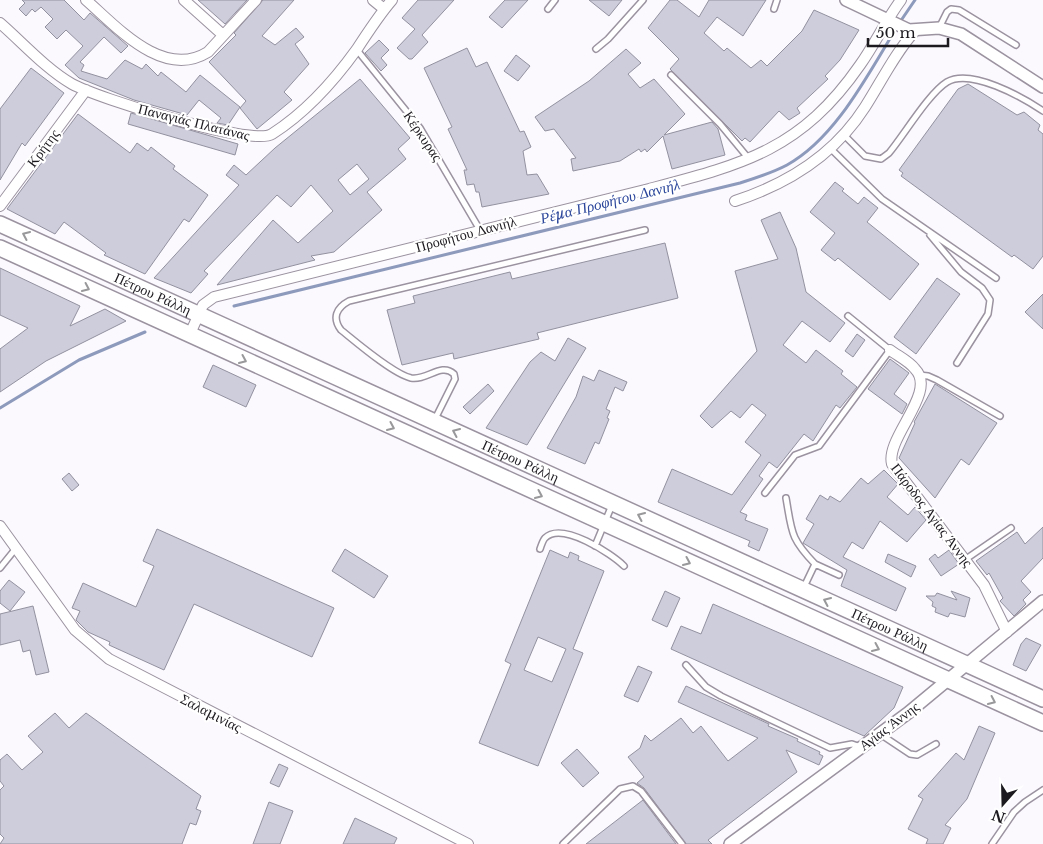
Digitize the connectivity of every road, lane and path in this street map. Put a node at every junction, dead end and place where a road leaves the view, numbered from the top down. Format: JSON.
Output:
{"nodes":[{"id":1,"x":86,"y":0,"type":"edge"},
{"id":2,"x":184,"y":0,"type":"edge"},
{"id":3,"x":256,"y":0,"type":"edge"},
{"id":4,"x":373,"y":0,"type":"edge"},
{"id":5,"x":392,"y":0,"type":"edge"},
{"id":6,"x":555,"y":0,"type":"edge"},
{"id":7,"x":643,"y":0,"type":"edge"},
{"id":8,"x":777,"y":0,"type":"edge"},
{"id":9,"x":846,"y":0,"type":"edge"},
{"id":10,"x":901,"y":0,"type":"edge"},
{"id":11,"x":548,"y":8,"type":"dead end"},
{"id":12,"x":384,"y":9,"type":"junction"},
{"id":13,"x":774,"y":9,"type":"dead end"},
{"id":14,"x":890,"y":22,"type":"junction"},
{"id":15,"x":0,"y":23,"type":"edge"},
{"id":16,"x":939,"y":28,"type":"junction"},
{"id":17,"x":910,"y":30,"type":"junction"},
{"id":18,"x":223,"y":35,"type":"junction"},
{"id":19,"x":1016,"y":45,"type":"dead end"},
{"id":20,"x":356,"y":49,"type":"junction"},
{"id":21,"x":596,"y":49,"type":"dead end"},
{"id":22,"x":671,"y":74,"type":"dead end"},
{"id":23,"x":1043,"y":87,"type":"edge"},
{"id":24,"x":86,"y":90,"type":"junction"},
{"id":25,"x":1043,"y":110,"type":"edge"},
{"id":26,"x":844,"y":135,"type":"junction"},
{"id":27,"x":830,"y":148,"type":"junction"},
{"id":28,"x":749,"y":160,"type":"junction"},
{"id":29,"x":735,"y":201,"type":"dead end"},
{"id":30,"x":0,"y":206,"type":"edge"},
{"id":31,"x":0,"y":224,"type":"edge"},
{"id":32,"x":480,"y":230,"type":"junction"},
{"id":33,"x":645,"y":230,"type":"dead end"},
{"id":34,"x":926,"y":231,"type":"junction"},
{"id":35,"x":0,"y":248,"type":"edge"},
{"id":36,"x":996,"y":278,"type":"dead end"},
{"id":37,"x":198,"y":315,"type":"junction"},
{"id":38,"x":848,"y":316,"type":"dead end"},
{"id":39,"x":190,"y":336,"type":"junction"},
{"id":40,"x":890,"y":350,"type":"junction"},
{"id":41,"x":957,"y":364,"type":"dead end"},
{"id":42,"x":919,"y":375,"type":"junction"},
{"id":43,"x":1000,"y":416,"type":"dead end"},
{"id":44,"x":434,"y":422,"type":"junction"},
{"id":45,"x":765,"y":493,"type":"dead end"},
{"id":46,"x":786,"y":498,"type":"dead end"},
{"id":47,"x":612,"y":503,"type":"junction"},
{"id":48,"x":604,"y":524,"type":"junction"},
{"id":49,"x":0,"y":526,"type":"edge"},
{"id":50,"x":1011,"y":528,"type":"dead end"},
{"id":51,"x":595,"y":546,"type":"junction"},
{"id":52,"x":17,"y":548,"type":"junction"},
{"id":53,"x":540,"y":549,"type":"dead end"},
{"id":54,"x":966,"y":559,"type":"junction"},
{"id":55,"x":815,"y":564,"type":"junction"},
{"id":56,"x":624,"y":566,"type":"dead end"},
{"id":57,"x":0,"y":568,"type":"edge"},
{"id":58,"x":839,"y":575,"type":"dead end"},
{"id":59,"x":802,"y":589,"type":"junction"},
{"id":60,"x":1043,"y":601,"type":"edge"},
{"id":61,"x":1038,"y":611,"type":"edge"},
{"id":62,"x":1007,"y":632,"type":"junction"},
{"id":63,"x":967,"y":664,"type":"junction"},
{"id":64,"x":686,"y":665,"type":"dead end"},
{"id":65,"x":948,"y":680,"type":"junction"},
{"id":66,"x":1043,"y":699,"type":"edge"},
{"id":67,"x":1043,"y":724,"type":"edge"},
{"id":68,"x":879,"y":734,"type":"junction"},
{"id":69,"x":936,"y":744,"type":"dead end"},
{"id":70,"x":861,"y":747,"type":"junction"},
{"id":71,"x":1043,"y":790,"type":"edge"},
{"id":72,"x":468,"y":844,"type":"edge"},
{"id":73,"x":563,"y":844,"type":"edge"},
{"id":74,"x":682,"y":844,"type":"edge"},
{"id":75,"x":730,"y":844,"type":"edge"},
{"id":76,"x":992,"y":844,"type":"edge"}],
"edges":[{"from":1,"to":18,"type":"street"},
{"from":2,"to":18,"type":"street"},
{"from":3,"to":18,"type":"street"},
{"from":4,"to":12,"type":"street"},
{"from":5,"to":12,"type":"street","name":"Παναγιάς Πλατάνας"},
{"from":6,"to":11,"type":"lane"},
{"from":7,"to":21,"type":"lane"},
{"from":8,"to":13,"type":"lane"},
{"from":9,"to":14,"type":"street"},
{"from":10,"to":14,"type":"street","name":"Προφήτου Δανιήλ"},
{"from":12,"to":20,"type":"street","name":"Παναγιάς Πλατάνας"},
{"from":14,"to":17,"type":"street"},
{"from":14,"to":28,"type":"street","name":"Προφήτου Δανιήλ"},
{"from":15,"to":24,"type":"street","name":"Παναγιάς Πλατάνας"},
{"from":16,"to":17,"type":"street"},
{"from":16,"to":19,"type":"lane"},
{"from":16,"to":23,"type":"street"},
{"from":17,"to":26,"type":"street"},
{"from":20,"to":24,"type":"street","name":"Παναγιάς Πλατάνας"},
{"from":20,"to":32,"type":"lane","name":"Κέρκυρας"},
{"from":22,"to":28,"type":"lane"},
{"from":24,"to":30,"type":"street","name":"Κρήτης"},
{"from":25,"to":26,"type":"lane"},
{"from":26,"to":27,"type":"street"},
{"from":27,"to":29,"type":"street"},
{"from":27,"to":34,"type":"lane"},
{"from":28,"to":32,"type":"street","name":"Προφήτου Δανιήλ"},
{"from":37,"to":31,"type":"main road","name":"Πέτρου Ράλλη","one_way":true},
{"from":32,"to":37,"type":"street","name":"Προφήτου Δανιήλ"},
{"from":33,"to":44,"type":"lane"},
{"from":34,"to":36,"type":"lane"},
{"from":34,"to":41,"type":"lane"},
{"from":35,"to":39,"type":"main road","name":"Πέτρου Ράλλη","one_way":true},
{"from":37,"to":39,"type":"street","name":"Προφήτου Δανιήλ"},
{"from":37,"to":44,"type":"main road","name":"Πέτρου Ράλλη"},
{"from":38,"to":40,"type":"lane"},
{"from":39,"to":48,"type":"main road","name":"Πέτρου Ράλλη","one_way":true},
{"from":40,"to":42,"type":"street"},
{"from":40,"to":45,"type":"lane"},
{"from":42,"to":43,"type":"lane"},
{"from":42,"to":54,"type":"street","name":"Πάροδος Αγίας Άννης"},
{"from":47,"to":44,"type":"main road","name":"Πέτρου Ράλλη","one_way":true},
{"from":46,"to":55,"type":"lane"},
{"from":47,"to":48,"type":"lane"},
{"from":59,"to":47,"type":"main road","name":"Πέτρου Ράλλη","one_way":true},
{"from":48,"to":51,"type":"lane"},
{"from":48,"to":65,"type":"main road","name":"Πέτρου Ράλλη","one_way":true},
{"from":49,"to":52,"type":"street","name":"Σαλαμινίας"},
{"from":50,"to":54,"type":"lane"},
{"from":51,"to":53,"type":"lane"},
{"from":51,"to":56,"type":"lane"},
{"from":52,"to":57,"type":"lane"},
{"from":52,"to":72,"type":"street","name":"Σαλαμινίας"},
{"from":54,"to":62,"type":"street","name":"Πάροδος Αγίας Άννης"},
{"from":55,"to":58,"type":"lane"},
{"from":55,"to":59,"type":"lane"},
{"from":63,"to":59,"type":"main road","name":"Πέτρου Ράλλη","one_way":true},
{"from":60,"to":61,"type":"street","name":"Αγίας Άννης"},
{"from":61,"to":62,"type":"street","name":"Αγίας Άννης"},
{"from":62,"to":63,"type":"street","name":"Αγίας Άννης"},
{"from":63,"to":65,"type":"street","name":"Αγίας Άννης"},
{"from":63,"to":66,"type":"main road","name":"Πέτρου Ράλλη"},
{"from":64,"to":70,"type":"lane"},
{"from":65,"to":67,"type":"main road","name":"Πέτρου Ράλλη","one_way":true},
{"from":65,"to":68,"type":"street","name":"Αγίας Άννης"},
{"from":68,"to":69,"type":"lane"},
{"from":68,"to":70,"type":"street","name":"Αγίας Άννης"},
{"from":70,"to":75,"type":"street","name":"Αγίας Άννης"},
{"from":71,"to":76,"type":"lane"},
{"from":73,"to":74,"type":"lane"}]}
